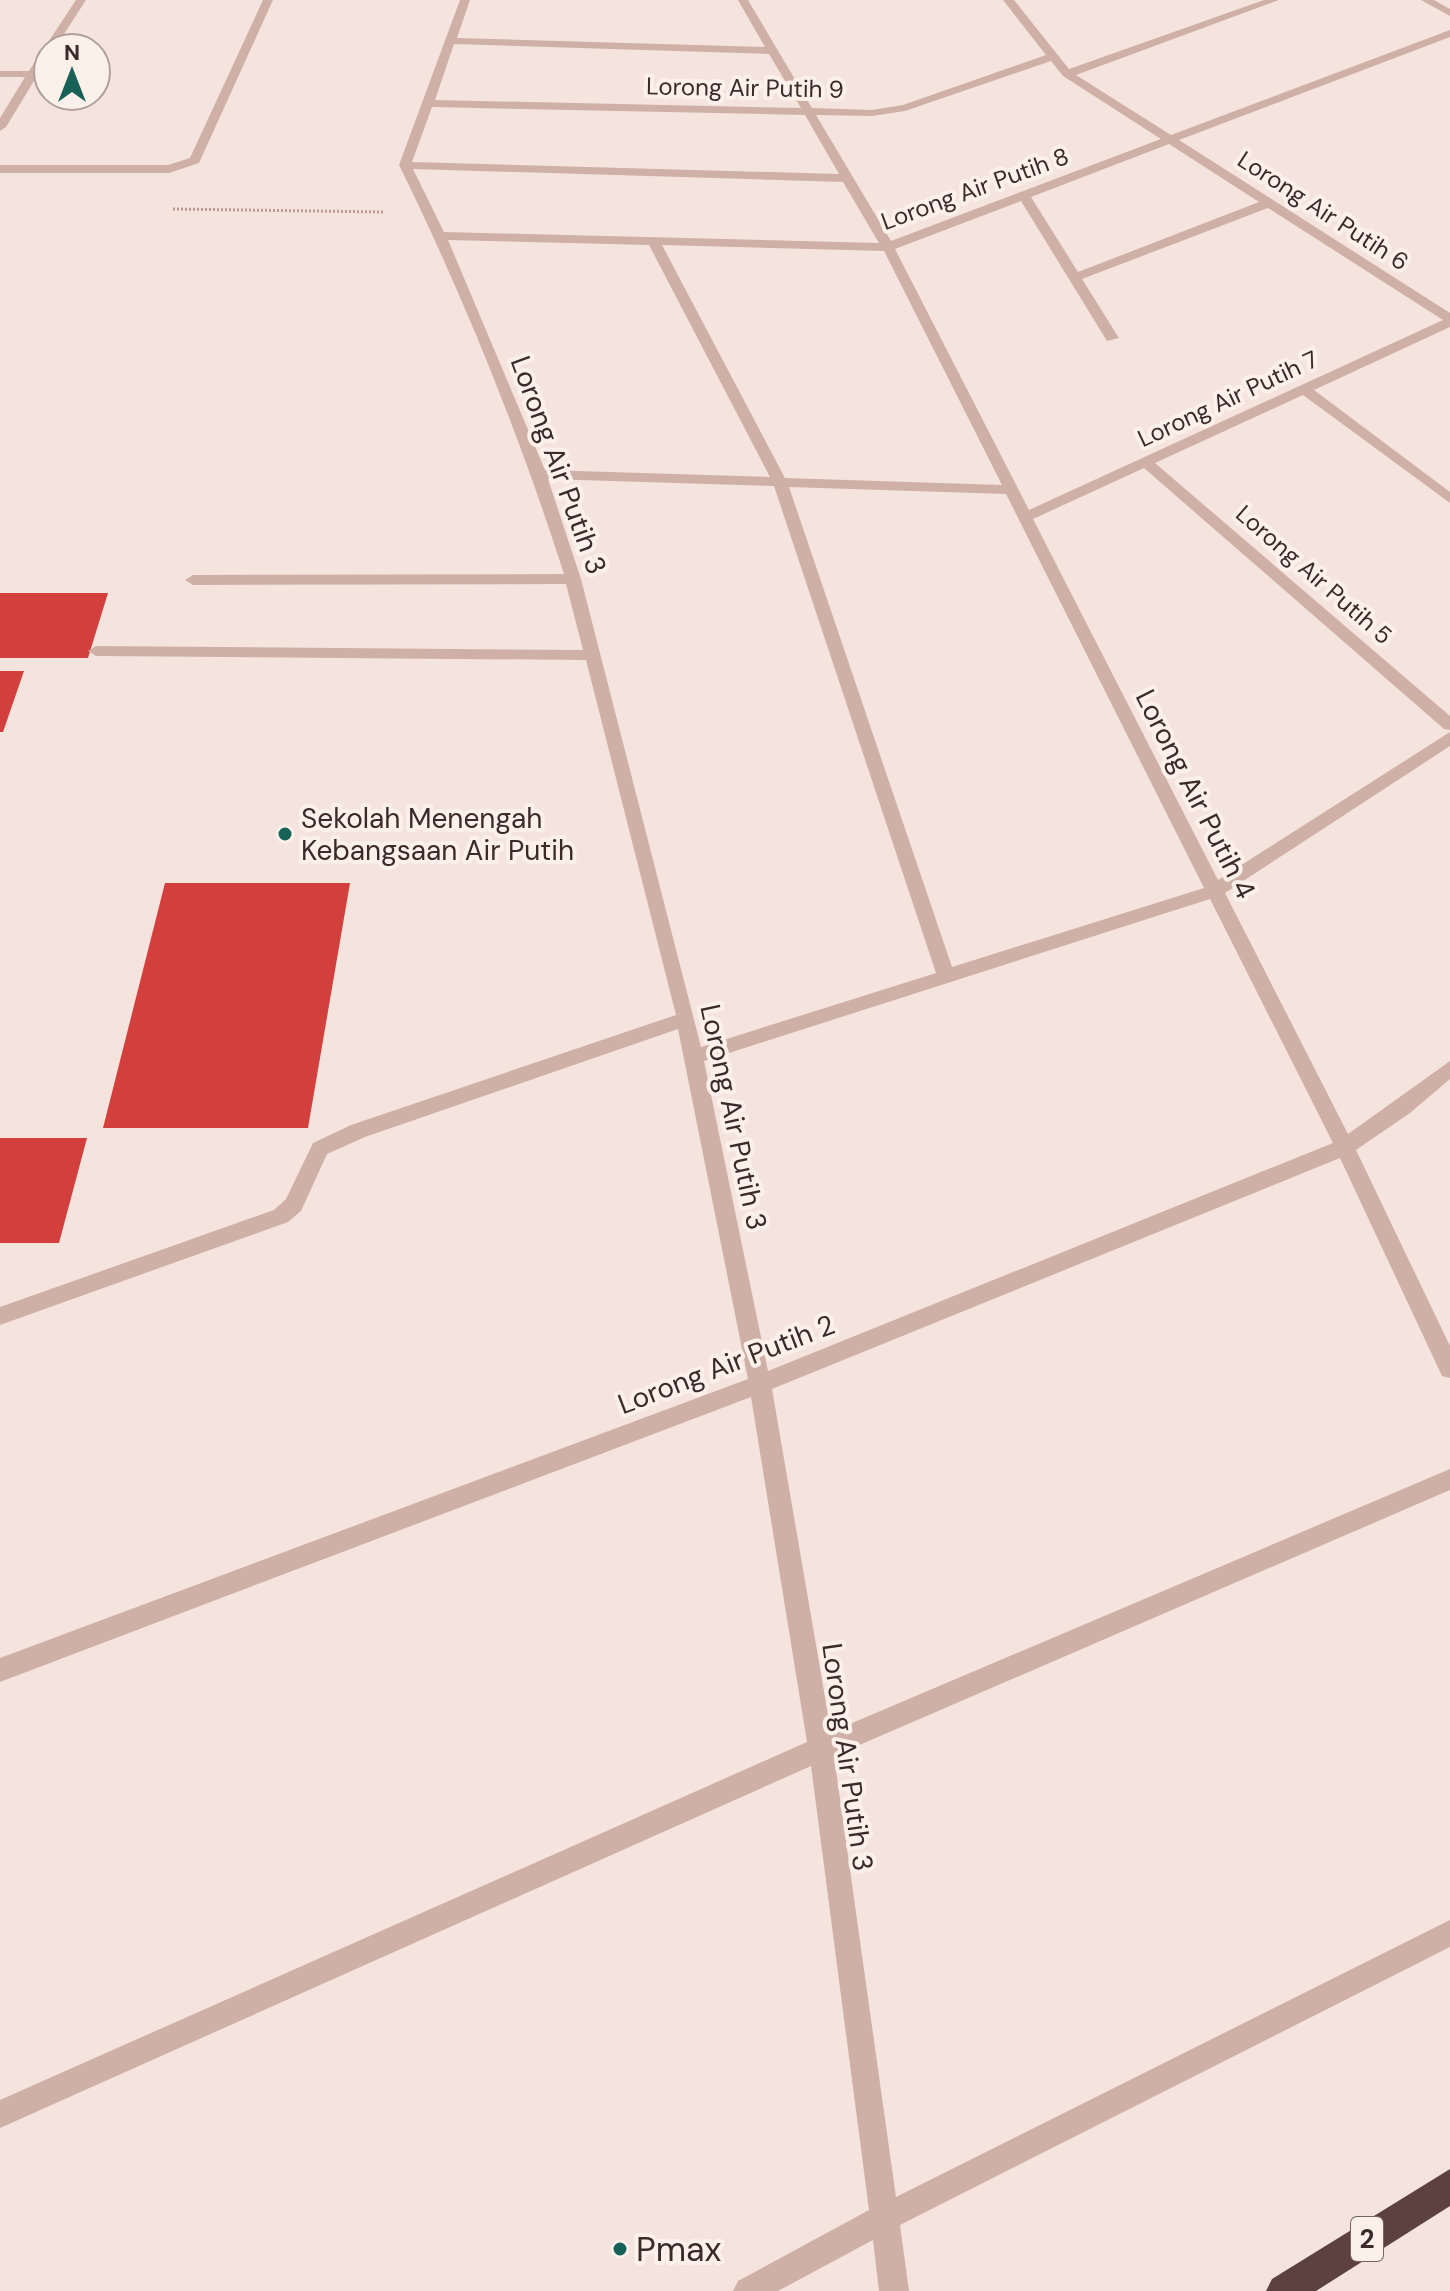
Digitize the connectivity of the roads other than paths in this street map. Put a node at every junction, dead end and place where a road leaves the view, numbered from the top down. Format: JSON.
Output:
{"nodes":[{"id":1,"x":81,"y":0,"type":"edge"},
{"id":2,"x":268,"y":0,"type":"edge"},
{"id":3,"x":465,"y":0,"type":"edge"},
{"id":4,"x":743,"y":0,"type":"edge"},
{"id":5,"x":1008,"y":0,"type":"edge"},
{"id":6,"x":1227,"y":0,"type":"edge"},
{"id":7,"x":1274,"y":0,"type":"edge"},
{"id":8,"x":1426,"y":0,"type":"edge"},
{"id":9,"x":1246,"y":10,"type":"junction"},
{"id":10,"x":1450,"y":13,"type":"edge"},
{"id":11,"x":59,"y":32,"type":"edge"},
{"id":12,"x":1450,"y":33,"type":"edge"},
{"id":13,"x":450,"y":41,"type":"junction"},
{"id":14,"x":773,"y":51,"type":"junction"},
{"id":15,"x":1053,"y":56,"type":"junction"},
{"id":16,"x":0,"y":74,"type":"edge"},
{"id":17,"x":31,"y":74,"type":"joint"},
{"id":18,"x":1067,"y":74,"type":"junction"},
{"id":19,"x":428,"y":103,"type":"junction"},
{"id":20,"x":809,"y":111,"type":"junction"},
{"id":21,"x":0,"y":127,"type":"edge"},
{"id":22,"x":1172,"y":141,"type":"junction"},
{"id":23,"x":405,"y":165,"type":"junction"},
{"id":24,"x":0,"y":169,"type":"edge"},
{"id":25,"x":848,"y":178,"type":"junction"},
{"id":26,"x":1024,"y":196,"type":"junction"},
{"id":27,"x":1269,"y":203,"type":"junction"},
{"id":28,"x":440,"y":236,"type":"junction"},
{"id":29,"x":653,"y":241,"type":"junction"},
{"id":30,"x":888,"y":247,"type":"junction"},
{"id":31,"x":1074,"y":278,"type":"junction"},
{"id":32,"x":1450,"y":320,"type":"edge"},
{"id":33,"x":1112,"y":338,"type":"dead end"},
{"id":34,"x":1304,"y":389,"type":"junction"},
{"id":35,"x":1146,"y":462,"type":"junction"},
{"id":36,"x":539,"y":474,"type":"junction"},
{"id":37,"x":779,"y":480,"type":"junction"},
{"id":38,"x":1011,"y":490,"type":"junction"},
{"id":39,"x":1450,"y":499,"type":"edge"},
{"id":40,"x":1025,"y":517,"type":"junction"},
{"id":41,"x":573,"y":579,"type":"junction"},
{"id":42,"x":193,"y":580,"type":"dead end"},
{"id":43,"x":96,"y":651,"type":"dead end"},
{"id":44,"x":592,"y":655,"type":"junction"},
{"id":45,"x":1450,"y":725,"type":"edge"},
{"id":46,"x":1450,"y":738,"type":"edge"},
{"id":47,"x":1214,"y":891,"type":"junction"},
{"id":48,"x":946,"y":976,"type":"junction"},
{"id":49,"x":686,"y":1019,"type":"junction"},
{"id":50,"x":695,"y":1056,"type":"junction"},
{"id":51,"x":1450,"y":1068,"type":"edge"},
{"id":52,"x":1345,"y":1147,"type":"junction"},
{"id":53,"x":0,"y":1316,"type":"edge"},
{"id":54,"x":1450,"y":1369,"type":"edge"},
{"id":55,"x":760,"y":1384,"type":"junction"},
{"id":56,"x":1450,"y":1479,"type":"edge"},
{"id":57,"x":0,"y":1670,"type":"edge"},
{"id":58,"x":821,"y":1749,"type":"junction"},
{"id":59,"x":1450,"y":1933,"type":"edge"},
{"id":60,"x":0,"y":2114,"type":"edge"},
{"id":61,"x":1450,"y":2186,"type":"edge"},
{"id":62,"x":882,"y":2219,"type":"junction"},
{"id":63,"x":748,"y":2291,"type":"edge"},
{"id":64,"x":894,"y":2291,"type":"edge"},
{"id":65,"x":1284,"y":2291,"type":"edge"}],
"edges":[{"from":1,"to":11,"type":"street"},
{"from":2,"to":24,"type":"street"},
{"from":3,"to":13,"type":"street"},
{"from":4,"to":14,"type":"street","name":"Lorong Air Putih 4"},
{"from":5,"to":15,"type":"street","name":"Lorong Air Putih 6"},
{"from":6,"to":9,"type":"street"},
{"from":7,"to":9,"type":"street"},
{"from":8,"to":10,"type":"street"},
{"from":9,"to":18,"type":"street"},
{"from":12,"to":22,"type":"street","name":"Lorong Air Putih 8"},
{"from":13,"to":14,"type":"street"},
{"from":13,"to":19,"type":"street"},
{"from":14,"to":20,"type":"street","name":"Lorong Air Putih 4"},
{"from":15,"to":18,"type":"street","name":"Lorong Air Putih 6"},
{"from":15,"to":20,"type":"street","name":"Lorong Air Putih 9"},
{"from":16,"to":17,"type":"street"},
{"from":17,"to":21,"type":"street"},
{"from":18,"to":22,"type":"street","name":"Lorong Air Putih 6"},
{"from":19,"to":20,"type":"street","name":"Lorong Air Putih 9"},
{"from":19,"to":23,"type":"street"},
{"from":20,"to":25,"type":"street","name":"Lorong Air Putih 4"},
{"from":22,"to":26,"type":"street","name":"Lorong Air Putih 8"},
{"from":22,"to":27,"type":"street","name":"Lorong Air Putih 6"},
{"from":23,"to":25,"type":"street"},
{"from":23,"to":28,"type":"street","name":"Lorong Air Putih 3"},
{"from":25,"to":30,"type":"street","name":"Lorong Air Putih 4"},
{"from":26,"to":30,"type":"street","name":"Lorong Air Putih 8"},
{"from":26,"to":31,"type":"street"},
{"from":27,"to":31,"type":"street"},
{"from":27,"to":32,"type":"street","name":"Lorong Air Putih 6"},
{"from":28,"to":29,"type":"street","name":"Lorong Air Putih 8"},
{"from":28,"to":36,"type":"street","name":"Lorong Air Putih 3"},
{"from":29,"to":30,"type":"street","name":"Lorong Air Putih 8"},
{"from":29,"to":37,"type":"street"},
{"from":30,"to":38,"type":"street","name":"Lorong Air Putih 4"},
{"from":31,"to":33,"type":"street"},
{"from":32,"to":34,"type":"street","name":"Lorong Air Putih 7"},
{"from":34,"to":35,"type":"street","name":"Lorong Air Putih 7"},
{"from":34,"to":39,"type":"street"},
{"from":35,"to":40,"type":"street","name":"Lorong Air Putih 7"},
{"from":35,"to":45,"type":"street","name":"Lorong Air Putih 5"},
{"from":36,"to":37,"type":"street"},
{"from":36,"to":41,"type":"street","name":"Lorong Air Putih 3"},
{"from":37,"to":38,"type":"street"},
{"from":37,"to":48,"type":"street"},
{"from":38,"to":40,"type":"street","name":"Lorong Air Putih 4"},
{"from":40,"to":47,"type":"street","name":"Lorong Air Putih 4"},
{"from":41,"to":42,"type":"street"},
{"from":41,"to":44,"type":"street","name":"Lorong Air Putih 3"},
{"from":43,"to":44,"type":"street"},
{"from":44,"to":49,"type":"street","name":"Lorong Air Putih 3"},
{"from":46,"to":47,"type":"street"},
{"from":47,"to":48,"type":"street"},
{"from":47,"to":52,"type":"street","name":"Lorong Air Putih 4"},
{"from":48,"to":50,"type":"street"},
{"from":49,"to":50,"type":"street","name":"Lorong Air Putih 3"},
{"from":49,"to":53,"type":"street"},
{"from":50,"to":55,"type":"street","name":"Lorong Air Putih 3"},
{"from":51,"to":52,"type":"street","name":"Lorong Air Putih 2"},
{"from":52,"to":54,"type":"street","name":"Lorong Air Putih 4"},
{"from":52,"to":55,"type":"street","name":"Lorong Air Putih 2"},
{"from":55,"to":57,"type":"street","name":"Lorong Air Putih 2"},
{"from":55,"to":58,"type":"street","name":"Lorong Air Putih 3"},
{"from":56,"to":58,"type":"street"},
{"from":58,"to":60,"type":"street"},
{"from":58,"to":62,"type":"street","name":"Lorong Air Putih 3"},
{"from":59,"to":62,"type":"street"},
{"from":61,"to":65,"type":"highway","number":"2"},
{"from":62,"to":63,"type":"street"},
{"from":62,"to":64,"type":"street","name":"Lorong Air Putih 3"}]}
